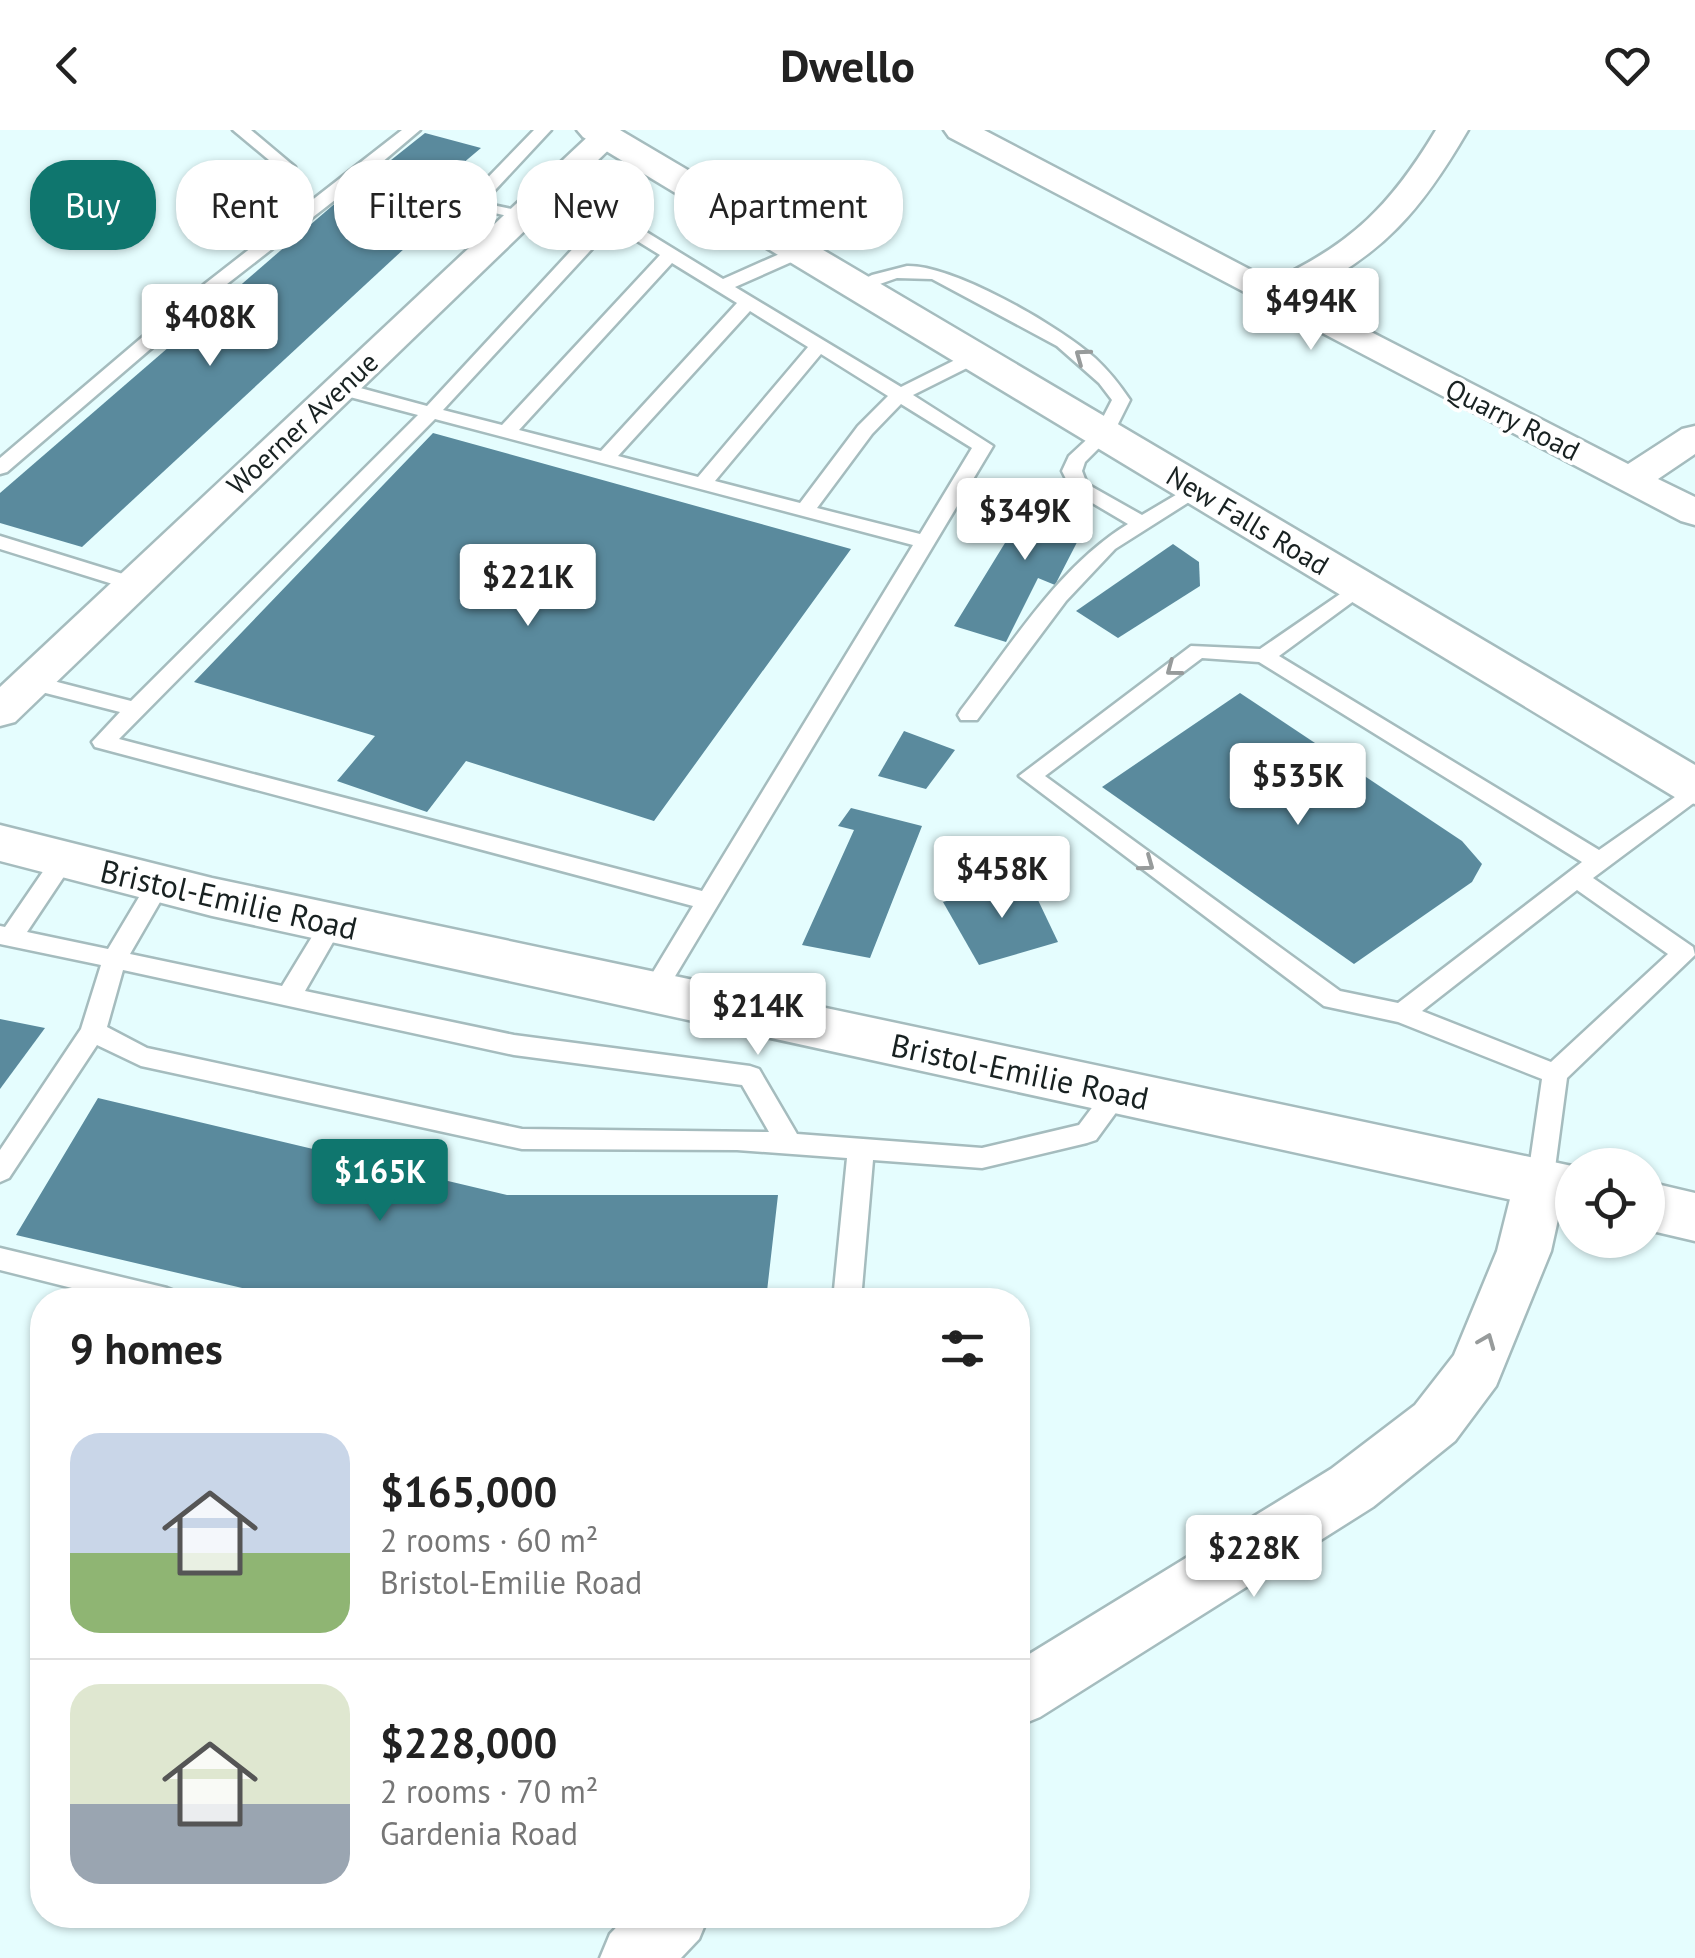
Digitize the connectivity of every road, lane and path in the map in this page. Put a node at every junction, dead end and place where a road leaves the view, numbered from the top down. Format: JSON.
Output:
{"nodes":[{"id":1,"x":241,"y":130,"type":"edge"},
{"id":2,"x":412,"y":130,"type":"edge"},
{"id":3,"x":543,"y":130,"type":"edge"},
{"id":4,"x":1452,"y":130,"type":"edge"},
{"id":5,"x":973,"y":132,"type":"edge"},
{"id":6,"x":600,"y":133,"type":"edge"},
{"id":7,"x":279,"y":160,"type":"edge"},
{"id":8,"x":375,"y":160,"type":"edge"},
{"id":9,"x":574,"y":160,"type":"edge"},
{"id":10,"x":497,"y":178,"type":"edge"},
{"id":11,"x":334,"y":193,"type":"edge"},
{"id":12,"x":517,"y":219,"type":"edge"},
{"id":13,"x":799,"y":252,"type":"junction"},
{"id":14,"x":670,"y":254,"type":"junction"},
{"id":15,"x":722,"y":286,"type":"junction"},
{"id":16,"x":857,"y":287,"type":"junction"},
{"id":17,"x":1271,"y":296,"type":"junction"},
{"id":18,"x":748,"y":302,"type":"junction"},
{"id":19,"x":818,"y":345,"type":"junction"},
{"id":20,"x":975,"y":358,"type":"junction"},
{"id":21,"x":338,"y":388,"type":"junction"},
{"id":22,"x":900,"y":395,"type":"junction"},
{"id":23,"x":432,"y":411,"type":"junction"},
{"id":24,"x":507,"y":431,"type":"junction"},
{"id":25,"x":1104,"y":434,"type":"junction"},
{"id":26,"x":1695,"y":437,"type":"edge"},
{"id":27,"x":606,"y":457,"type":"junction"},
{"id":28,"x":0,"y":468,"type":"edge"},
{"id":29,"x":1631,"y":479,"type":"junction"},
{"id":30,"x":703,"y":483,"type":"junction"},
{"id":31,"x":1198,"y":490,"type":"junction"},
{"id":32,"x":806,"y":510,"type":"junction"},
{"id":33,"x":1695,"y":513,"type":"edge"},
{"id":34,"x":1143,"y":524,"type":"junction"},
{"id":35,"x":0,"y":542,"type":"edge"},
{"id":36,"x":926,"y":542,"type":"junction"},
{"id":37,"x":132,"y":584,"type":"junction"},
{"id":38,"x":1359,"y":587,"type":"junction"},
{"id":39,"x":1264,"y":656,"type":"junction"},
{"id":40,"x":9,"y":702,"type":"edge"},
{"id":41,"x":136,"y":709,"type":"junction"},
{"id":42,"x":969,"y":715,"type":"dead end"},
{"id":43,"x":1695,"y":789,"type":"edge"},
{"id":44,"x":0,"y":844,"type":"edge"},
{"id":45,"x":64,"y":860,"type":"junction"},
{"id":46,"x":1600,"y":862,"type":"junction"},
{"id":47,"x":1577,"y":878,"type":"junction"},
{"id":48,"x":158,"y":883,"type":"junction"},
{"id":49,"x":708,"y":901,"type":"junction"},
{"id":50,"x":332,"y":923,"type":"junction"},
{"id":51,"x":5,"y":937,"type":"edge"},
{"id":52,"x":115,"y":958,"type":"junction"},
{"id":53,"x":652,"y":992,"type":"junction"},
{"id":54,"x":288,"y":998,"type":"junction"},
{"id":55,"x":1402,"y":1012,"type":"junction"},
{"id":56,"x":93,"y":1031,"type":"junction"},
{"id":57,"x":1555,"y":1074,"type":"junction"},
{"id":58,"x":1118,"y":1092,"type":"junction"},
{"id":59,"x":790,"y":1144,"type":"junction"},
{"id":60,"x":1556,"y":1148,"type":"edge"},
{"id":61,"x":861,"y":1150,"type":"junction"},
{"id":62,"x":0,"y":1171,"type":"edge"},
{"id":63,"x":1555,"y":1187,"type":"edge"},
{"id":64,"x":1555,"y":1189,"type":"edge"},
{"id":65,"x":1665,"y":1210,"type":"edge"},
{"id":66,"x":1695,"y":1217,"type":"edge"},
{"id":67,"x":0,"y":1259,"type":"edge"},
{"id":68,"x":118,"y":1288,"type":"edge"},
{"id":69,"x":848,"y":1288,"type":"edge"},
{"id":70,"x":1030,"y":1689,"type":"edge"},
{"id":71,"x":663,"y":1928,"type":"edge"},
{"id":72,"x":634,"y":1958,"type":"edge"}],
"edges":[{"from":1,"to":7,"type":"lane"},
{"from":2,"to":8,"type":"lane"},
{"from":3,"to":10,"type":"lane"},
{"from":4,"to":17,"type":"street"},
{"from":5,"to":17,"type":"street","name":"Quarry Road"},
{"from":6,"to":9,"type":"street","name":"Woerner Avenue"},
{"from":6,"to":13,"type":"main road","name":"New Falls Road"},
{"from":11,"to":28,"type":"lane"},
{"from":12,"to":21,"type":"street","name":"Woerner Avenue"},
{"from":13,"to":15,"type":"lane"},
{"from":13,"to":16,"type":"main road","name":"New Falls Road"},
{"from":14,"to":15,"type":"lane"},
{"from":14,"to":23,"type":"lane"},
{"from":14,"to":24,"type":"lane"},
{"from":15,"to":18,"type":"lane"},
{"from":16,"to":20,"type":"main road","name":"New Falls Road"},
{"from":25,"to":16,"type":"lane","one_way":true},
{"from":17,"to":29,"type":"street","name":"Quarry Road"},
{"from":18,"to":19,"type":"lane"},
{"from":18,"to":27,"type":"lane"},
{"from":19,"to":22,"type":"lane"},
{"from":19,"to":30,"type":"lane"},
{"from":20,"to":22,"type":"lane"},
{"from":20,"to":25,"type":"main road","name":"New Falls Road"},
{"from":21,"to":23,"type":"lane"},
{"from":21,"to":37,"type":"street","name":"Woerner Avenue"},
{"from":22,"to":32,"type":"lane"},
{"from":22,"to":36,"type":"lane"},
{"from":23,"to":24,"type":"lane"},
{"from":23,"to":41,"type":"lane"},
{"from":24,"to":27,"type":"lane"},
{"from":25,"to":31,"type":"main road","name":"New Falls Road"},
{"from":25,"to":34,"type":"lane"},
{"from":26,"to":29,"type":"street"},
{"from":27,"to":30,"type":"lane"},
{"from":29,"to":33,"type":"street","name":"Quarry Road"},
{"from":30,"to":32,"type":"lane"},
{"from":31,"to":34,"type":"lane"},
{"from":31,"to":38,"type":"main road","name":"New Falls Road"},
{"from":32,"to":36,"type":"lane"},
{"from":34,"to":42,"type":"lane"},
{"from":35,"to":37,"type":"lane"},
{"from":36,"to":49,"type":"lane"},
{"from":37,"to":40,"type":"street","name":"Woerner Avenue"},
{"from":38,"to":39,"type":"lane"},
{"from":38,"to":43,"type":"main road","name":"New Falls Road"},
{"from":39,"to":46,"type":"lane"},
{"from":39,"to":55,"type":"lane","one_way":true},
{"from":40,"to":41,"type":"lane"},
{"from":41,"to":49,"type":"lane"},
{"from":43,"to":46,"type":"lane"},
{"from":44,"to":45,"type":"main road","name":"Bristol-Emilie Road"},
{"from":45,"to":48,"type":"main road","name":"Bristol-Emilie Road"},
{"from":45,"to":51,"type":"lane"},
{"from":46,"to":47,"type":"lane"},
{"from":47,"to":55,"type":"lane"},
{"from":47,"to":57,"type":"lane"},
{"from":48,"to":50,"type":"main road","name":"Bristol-Emilie Road"},
{"from":48,"to":52,"type":"lane"},
{"from":49,"to":53,"type":"lane"},
{"from":50,"to":53,"type":"main road","name":"Bristol-Emilie Road"},
{"from":50,"to":54,"type":"lane"},
{"from":51,"to":52,"type":"lane"},
{"from":52,"to":54,"type":"lane"},
{"from":52,"to":56,"type":"lane"},
{"from":53,"to":58,"type":"main road","name":"Bristol-Emilie Road"},
{"from":54,"to":59,"type":"lane"},
{"from":55,"to":57,"type":"lane"},
{"from":56,"to":59,"type":"lane"},
{"from":56,"to":62,"type":"lane"},
{"from":57,"to":60,"type":"lane"},
{"from":58,"to":61,"type":"lane"},
{"from":58,"to":63,"type":"main road","name":"Bristol-Emilie Road"},
{"from":59,"to":61,"type":"lane"},
{"from":61,"to":69,"type":"lane"},
{"from":70,"to":64,"type":"street","one_way":true},
{"from":65,"to":66,"type":"main road"},
{"from":67,"to":68,"type":"lane"},
{"from":71,"to":72,"type":"street"}]}
